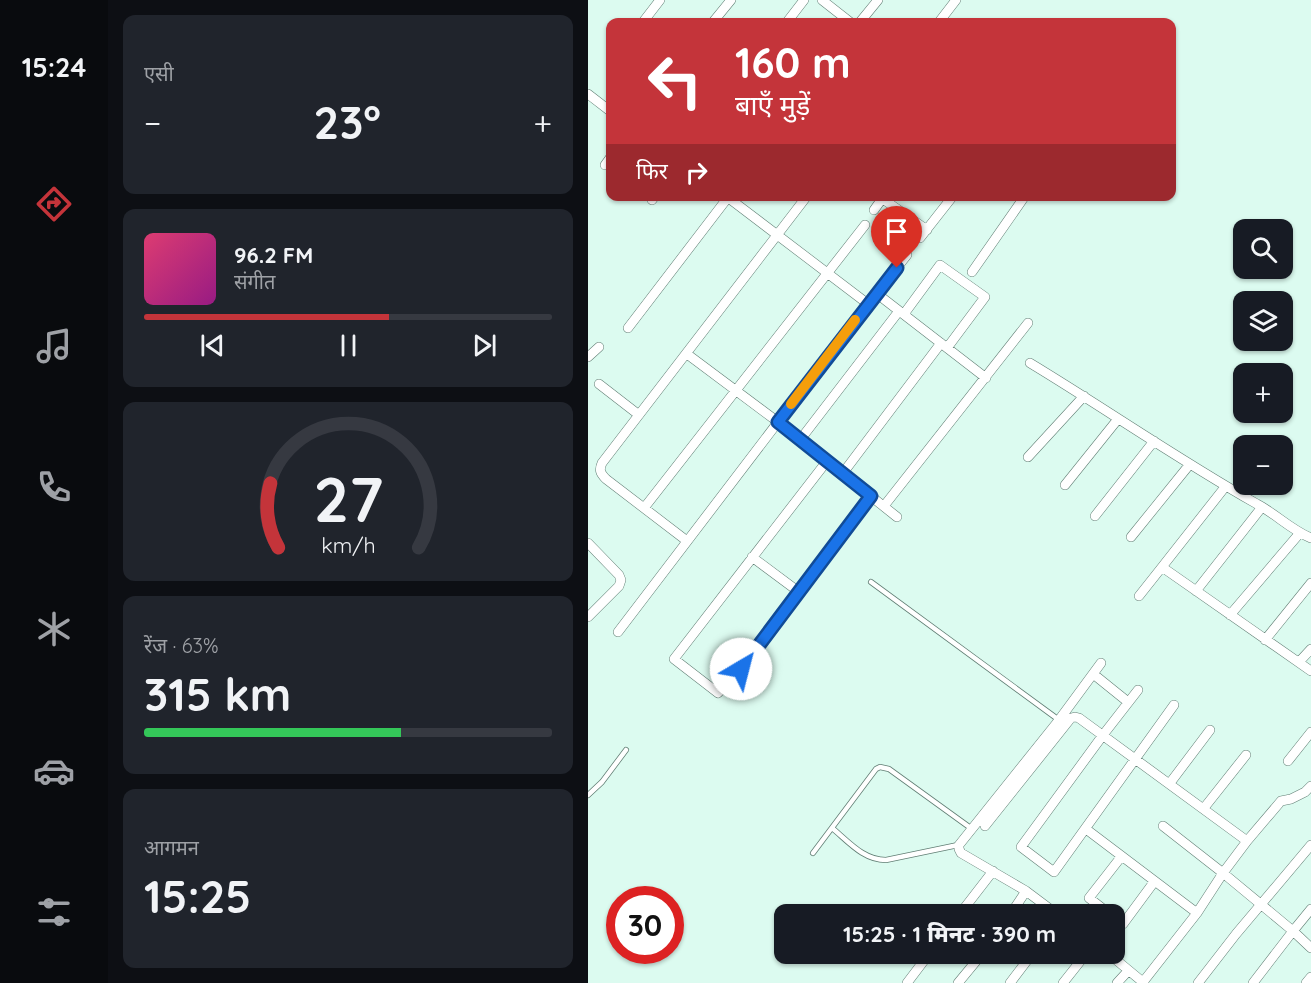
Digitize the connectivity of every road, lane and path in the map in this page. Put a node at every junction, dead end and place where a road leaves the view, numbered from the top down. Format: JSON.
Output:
{"nodes":[{"id":1,"x":660,"y":0,"type":"edge"},
{"id":2,"x":731,"y":0,"type":"edge"},
{"id":3,"x":804,"y":0,"type":"edge"},
{"id":4,"x":822,"y":0,"type":"edge"},
{"id":5,"x":878,"y":0,"type":"edge"},
{"id":6,"x":956,"y":0,"type":"edge"},
{"id":7,"x":646,"y":18,"type":"edge"},
{"id":8,"x":716,"y":18,"type":"edge"},
{"id":9,"x":790,"y":18,"type":"edge"},
{"id":10,"x":845,"y":18,"type":"edge"},
{"id":11,"x":863,"y":18,"type":"edge"},
{"id":12,"x":942,"y":18,"type":"edge"},
{"id":13,"x":588,"y":94,"type":"edge"},
{"id":14,"x":606,"y":108,"type":"edge"},
{"id":15,"x":725,"y":201,"type":"edge"},
{"id":16,"x":733,"y":201,"type":"edge"},
{"id":17,"x":803,"y":201,"type":"edge"},
{"id":18,"x":881,"y":201,"type":"edge"},
{"id":19,"x":887,"y":201,"type":"edge"},
{"id":20,"x":949,"y":201,"type":"edge"},
{"id":21,"x":1022,"y":201,"type":"edge"},
{"id":22,"x":874,"y":210,"type":"dead end"},
{"id":23,"x":865,"y":225,"type":"dead end"},
{"id":24,"x":927,"y":230,"type":"junction"},
{"id":25,"x":778,"y":236,"type":"junction"},
{"id":26,"x":920,"y":238,"type":"dead end"},
{"id":27,"x":907,"y":255,"type":"dead end"},
{"id":28,"x":972,"y":272,"type":"dead end"},
{"id":29,"x":827,"y":273,"type":"junction"},
{"id":30,"x":876,"y":293,"type":"junction"},
{"id":31,"x":868,"y":304,"type":"junction"},
{"id":32,"x":901,"y":313,"type":"junction"},
{"id":33,"x":1028,"y":323,"type":"dead end"},
{"id":34,"x":628,"y":328,"type":"dead end"},
{"id":35,"x":944,"y":346,"type":"junction"},
{"id":36,"x":599,"y":347,"type":"dead end"},
{"id":37,"x":687,"y":354,"type":"junction"},
{"id":38,"x":588,"y":357,"type":"edge"},
{"id":39,"x":1030,"y":363,"type":"dead end"},
{"id":40,"x":986,"y":378,"type":"junction"},
{"id":41,"x":599,"y":384,"type":"dead end"},
{"id":42,"x":737,"y":390,"type":"junction"},
{"id":43,"x":1084,"y":396,"type":"junction"},
{"id":44,"x":639,"y":415,"type":"junction"},
{"id":45,"x":1118,"y":418,"type":"junction"},
{"id":46,"x":778,"y":422,"type":"junction"},
{"id":47,"x":800,"y":440,"type":"junction"},
{"id":48,"x":1154,"y":441,"type":"junction"},
{"id":49,"x":1028,"y":457,"type":"dead end"},
{"id":50,"x":826,"y":461,"type":"junction"},
{"id":51,"x":1190,"y":464,"type":"junction"},
{"id":52,"x":843,"y":473,"type":"junction"},
{"id":53,"x":1065,"y":485,"type":"dead end"},
{"id":54,"x":1225,"y":487,"type":"junction"},
{"id":55,"x":871,"y":496,"type":"junction"},
{"id":56,"x":884,"y":506,"type":"junction"},
{"id":57,"x":1262,"y":507,"type":"junction"},
{"id":58,"x":644,"y":508,"type":"junction"},
{"id":59,"x":1095,"y":516,"type":"dead end"},
{"id":60,"x":897,"y":517,"type":"dead end"},
{"id":61,"x":1299,"y":534,"type":"junction"},
{"id":62,"x":1131,"y":537,"type":"dead end"},
{"id":63,"x":1311,"y":538,"type":"edge"},
{"id":64,"x":687,"y":541,"type":"junction"},
{"id":65,"x":589,"y":545,"type":"edge"},
{"id":66,"x":752,"y":557,"type":"junction"},
{"id":67,"x":1162,"y":567,"type":"junction"},
{"id":68,"x":871,"y":582,"type":"dead end"},
{"id":69,"x":1311,"y":583,"type":"edge"},
{"id":70,"x":1196,"y":591,"type":"junction"},
{"id":71,"x":799,"y":592,"type":"junction"},
{"id":72,"x":1139,"y":596,"type":"dead end"},
{"id":73,"x":1230,"y":615,"type":"junction"},
{"id":74,"x":588,"y":617,"type":"edge"},
{"id":75,"x":618,"y":632,"type":"dead end"},
{"id":76,"x":1265,"y":640,"type":"junction"},
{"id":77,"x":1311,"y":649,"type":"edge"},
{"id":78,"x":1299,"y":662,"type":"junction"},
{"id":79,"x":1101,"y":663,"type":"dead end"},
{"id":80,"x":1311,"y":671,"type":"edge"},
{"id":81,"x":1097,"y":677,"type":"dead end"},
{"id":82,"x":1138,"y":690,"type":"dead end"},
{"id":83,"x":1128,"y":702,"type":"junction"},
{"id":84,"x":1174,"y":705,"type":"dead end"},
{"id":85,"x":1059,"y":720,"type":"junction"},
{"id":86,"x":1210,"y":730,"type":"dead end"},
{"id":87,"x":1311,"y":732,"type":"edge"},
{"id":88,"x":1103,"y":735,"type":"junction"},
{"id":89,"x":626,"y":750,"type":"dead end"},
{"id":90,"x":1246,"y":755,"type":"dead end"},
{"id":91,"x":1136,"y":758,"type":"junction"},
{"id":92,"x":1288,"y":761,"type":"dead end"},
{"id":93,"x":1170,"y":783,"type":"junction"},
{"id":94,"x":1311,"y":786,"type":"edge"},
{"id":95,"x":588,"y":795,"type":"edge"},
{"id":96,"x":1203,"y":808,"type":"junction"},
{"id":97,"x":985,"y":826,"type":"dead end"},
{"id":98,"x":1163,"y":826,"type":"dead end"},
{"id":99,"x":832,"y":828,"type":"junction"},
{"id":100,"x":972,"y":829,"type":"junction"},
{"id":101,"x":1086,"y":829,"type":"junction"},
{"id":102,"x":1248,"y":841,"type":"junction"},
{"id":103,"x":959,"y":845,"type":"junction"},
{"id":104,"x":1311,"y":845,"type":"edge"},
{"id":105,"x":813,"y":853,"type":"dead end"},
{"id":106,"x":1121,"y":857,"type":"junction"},
{"id":107,"x":993,"y":871,"type":"junction"},
{"id":108,"x":1223,"y":873,"type":"junction"},
{"id":109,"x":1154,"y":882,"type":"junction"},
{"id":110,"x":1026,"y":891,"type":"junction"},
{"id":111,"x":968,"y":904,"type":"edge"},
{"id":112,"x":1017,"y":904,"type":"edge"},
{"id":113,"x":1043,"y":904,"type":"edge"},
{"id":114,"x":1097,"y":904,"type":"edge"},
{"id":115,"x":1262,"y":905,"type":"junction"},
{"id":116,"x":1311,"y":909,"type":"edge"},
{"id":117,"x":1197,"y":913,"type":"junction"},
{"id":118,"x":1125,"y":921,"type":"edge"},
{"id":119,"x":1293,"y":931,"type":"junction"},
{"id":120,"x":1311,"y":948,"type":"edge"},
{"id":121,"x":922,"y":964,"type":"edge"},
{"id":122,"x":974,"y":964,"type":"edge"},
{"id":123,"x":1024,"y":964,"type":"edge"},
{"id":124,"x":1078,"y":964,"type":"edge"},
{"id":125,"x":1120,"y":964,"type":"edge"},
{"id":126,"x":1128,"y":971,"type":"junction"},
{"id":127,"x":1311,"y":977,"type":"edge"},
{"id":128,"x":1144,"y":982,"type":"edge"},
{"id":129,"x":907,"y":983,"type":"edge"},
{"id":130,"x":958,"y":983,"type":"edge"},
{"id":131,"x":1010,"y":983,"type":"edge"},
{"id":132,"x":1063,"y":983,"type":"edge"},
{"id":133,"x":1117,"y":983,"type":"edge"},
{"id":134,"x":1198,"y":983,"type":"edge"},
{"id":135,"x":1254,"y":983,"type":"edge"},
{"id":136,"x":1306,"y":983,"type":"edge"}],
"edges":[{"from":1,"to":7,"type":"street"},
{"from":2,"to":8,"type":"street"},
{"from":3,"to":9,"type":"street"},
{"from":4,"to":10,"type":"street"},
{"from":5,"to":11,"type":"street"},
{"from":6,"to":12,"type":"street"},
{"from":13,"to":14,"type":"street"},
{"from":15,"to":34,"type":"street"},
{"from":16,"to":25,"type":"street"},
{"from":17,"to":25,"type":"street"},
{"from":18,"to":22,"type":"street"},
{"from":19,"to":24,"type":"street"},
{"from":20,"to":24,"type":"street"},
{"from":21,"to":28,"type":"street"},
{"from":23,"to":29,"type":"street"},
{"from":24,"to":26,"type":"street"},
{"from":25,"to":29,"type":"street"},
{"from":25,"to":37,"type":"street"},
{"from":27,"to":30,"type":"street"},
{"from":29,"to":31,"type":"street"},
{"from":29,"to":42,"type":"street"},
{"from":30,"to":31,"type":"street"},
{"from":30,"to":32,"type":"street"},
{"from":31,"to":46,"type":"street"},
{"from":32,"to":35,"type":"street"},
{"from":32,"to":35,"type":"street"},
{"from":32,"to":47,"type":"street"},
{"from":33,"to":40,"type":"street"},
{"from":35,"to":40,"type":"street"},
{"from":35,"to":52,"type":"street"},
{"from":36,"to":38,"type":"street"},
{"from":37,"to":42,"type":"street"},
{"from":37,"to":44,"type":"street"},
{"from":39,"to":43,"type":"street"},
{"from":40,"to":56,"type":"street"},
{"from":41,"to":44,"type":"street"},
{"from":42,"to":46,"type":"street"},
{"from":42,"to":58,"type":"street"},
{"from":43,"to":45,"type":"street"},
{"from":43,"to":49,"type":"street"},
{"from":44,"to":58,"type":"street"},
{"from":45,"to":48,"type":"street"},
{"from":45,"to":53,"type":"street"},
{"from":46,"to":47,"type":"street"},
{"from":46,"to":64,"type":"street"},
{"from":47,"to":50,"type":"street"},
{"from":48,"to":51,"type":"street"},
{"from":48,"to":59,"type":"street"},
{"from":50,"to":52,"type":"street"},
{"from":50,"to":66,"type":"street"},
{"from":51,"to":54,"type":"street"},
{"from":51,"to":62,"type":"street"},
{"from":52,"to":55,"type":"street"},
{"from":54,"to":57,"type":"street"},
{"from":54,"to":67,"type":"street"},
{"from":55,"to":56,"type":"street"},
{"from":55,"to":71,"type":"street"},
{"from":56,"to":60,"type":"street"},
{"from":57,"to":61,"type":"street"},
{"from":57,"to":70,"type":"street"},
{"from":58,"to":64,"type":"street"},
{"from":61,"to":63,"type":"street"},
{"from":61,"to":73,"type":"street"},
{"from":64,"to":75,"type":"street"},
{"from":65,"to":74,"type":"street"},
{"from":66,"to":71,"type":"street"},
{"from":66,"to":71,"type":"street"},
{"from":67,"to":70,"type":"street"},
{"from":67,"to":72,"type":"street"},
{"from":68,"to":85,"type":"lane"},
{"from":69,"to":76,"type":"street"},
{"from":70,"to":73,"type":"street"},
{"from":73,"to":76,"type":"street"},
{"from":76,"to":78,"type":"street"},
{"from":77,"to":78,"type":"street"},
{"from":78,"to":80,"type":"street"},
{"from":79,"to":85,"type":"street"},
{"from":81,"to":83,"type":"street"},
{"from":82,"to":83,"type":"street"},
{"from":83,"to":88,"type":"street"},
{"from":84,"to":91,"type":"street"},
{"from":85,"to":100,"type":"street"},
{"from":86,"to":93,"type":"street"},
{"from":87,"to":92,"type":"street"},
{"from":88,"to":91,"type":"street"},
{"from":88,"to":97,"type":"street"},
{"from":88,"to":101,"type":"street"},
{"from":89,"to":95,"type":"lane"},
{"from":90,"to":96,"type":"street"},
{"from":91,"to":93,"type":"street"},
{"from":91,"to":101,"type":"street"},
{"from":93,"to":96,"type":"street"},
{"from":94,"to":102,"type":"street"},
{"from":96,"to":102,"type":"street"},
{"from":98,"to":108,"type":"street"},
{"from":99,"to":100,"type":"lane"},
{"from":99,"to":103,"type":"lane"},
{"from":99,"to":105,"type":"lane"},
{"from":100,"to":103,"type":"street"},
{"from":101,"to":106,"type":"street"},
{"from":102,"to":108,"type":"street"},
{"from":103,"to":107,"type":"street"},
{"from":104,"to":115,"type":"street"},
{"from":106,"to":109,"type":"street"},
{"from":106,"to":114,"type":"street"},
{"from":107,"to":110,"type":"street"},
{"from":107,"to":111,"type":"street"},
{"from":108,"to":115,"type":"street"},
{"from":108,"to":117,"type":"street"},
{"from":109,"to":117,"type":"street"},
{"from":109,"to":118,"type":"street"},
{"from":110,"to":112,"type":"street"},
{"from":110,"to":113,"type":"street"},
{"from":115,"to":119,"type":"street"},
{"from":115,"to":134,"type":"street"},
{"from":116,"to":119,"type":"street"},
{"from":117,"to":128,"type":"street"},
{"from":119,"to":120,"type":"street"},
{"from":119,"to":135,"type":"street"},
{"from":121,"to":129,"type":"street"},
{"from":122,"to":130,"type":"street"},
{"from":123,"to":131,"type":"street"},
{"from":124,"to":132,"type":"street"},
{"from":125,"to":126,"type":"street"},
{"from":126,"to":128,"type":"street"},
{"from":126,"to":133,"type":"street"},
{"from":127,"to":136,"type":"street"}]}
